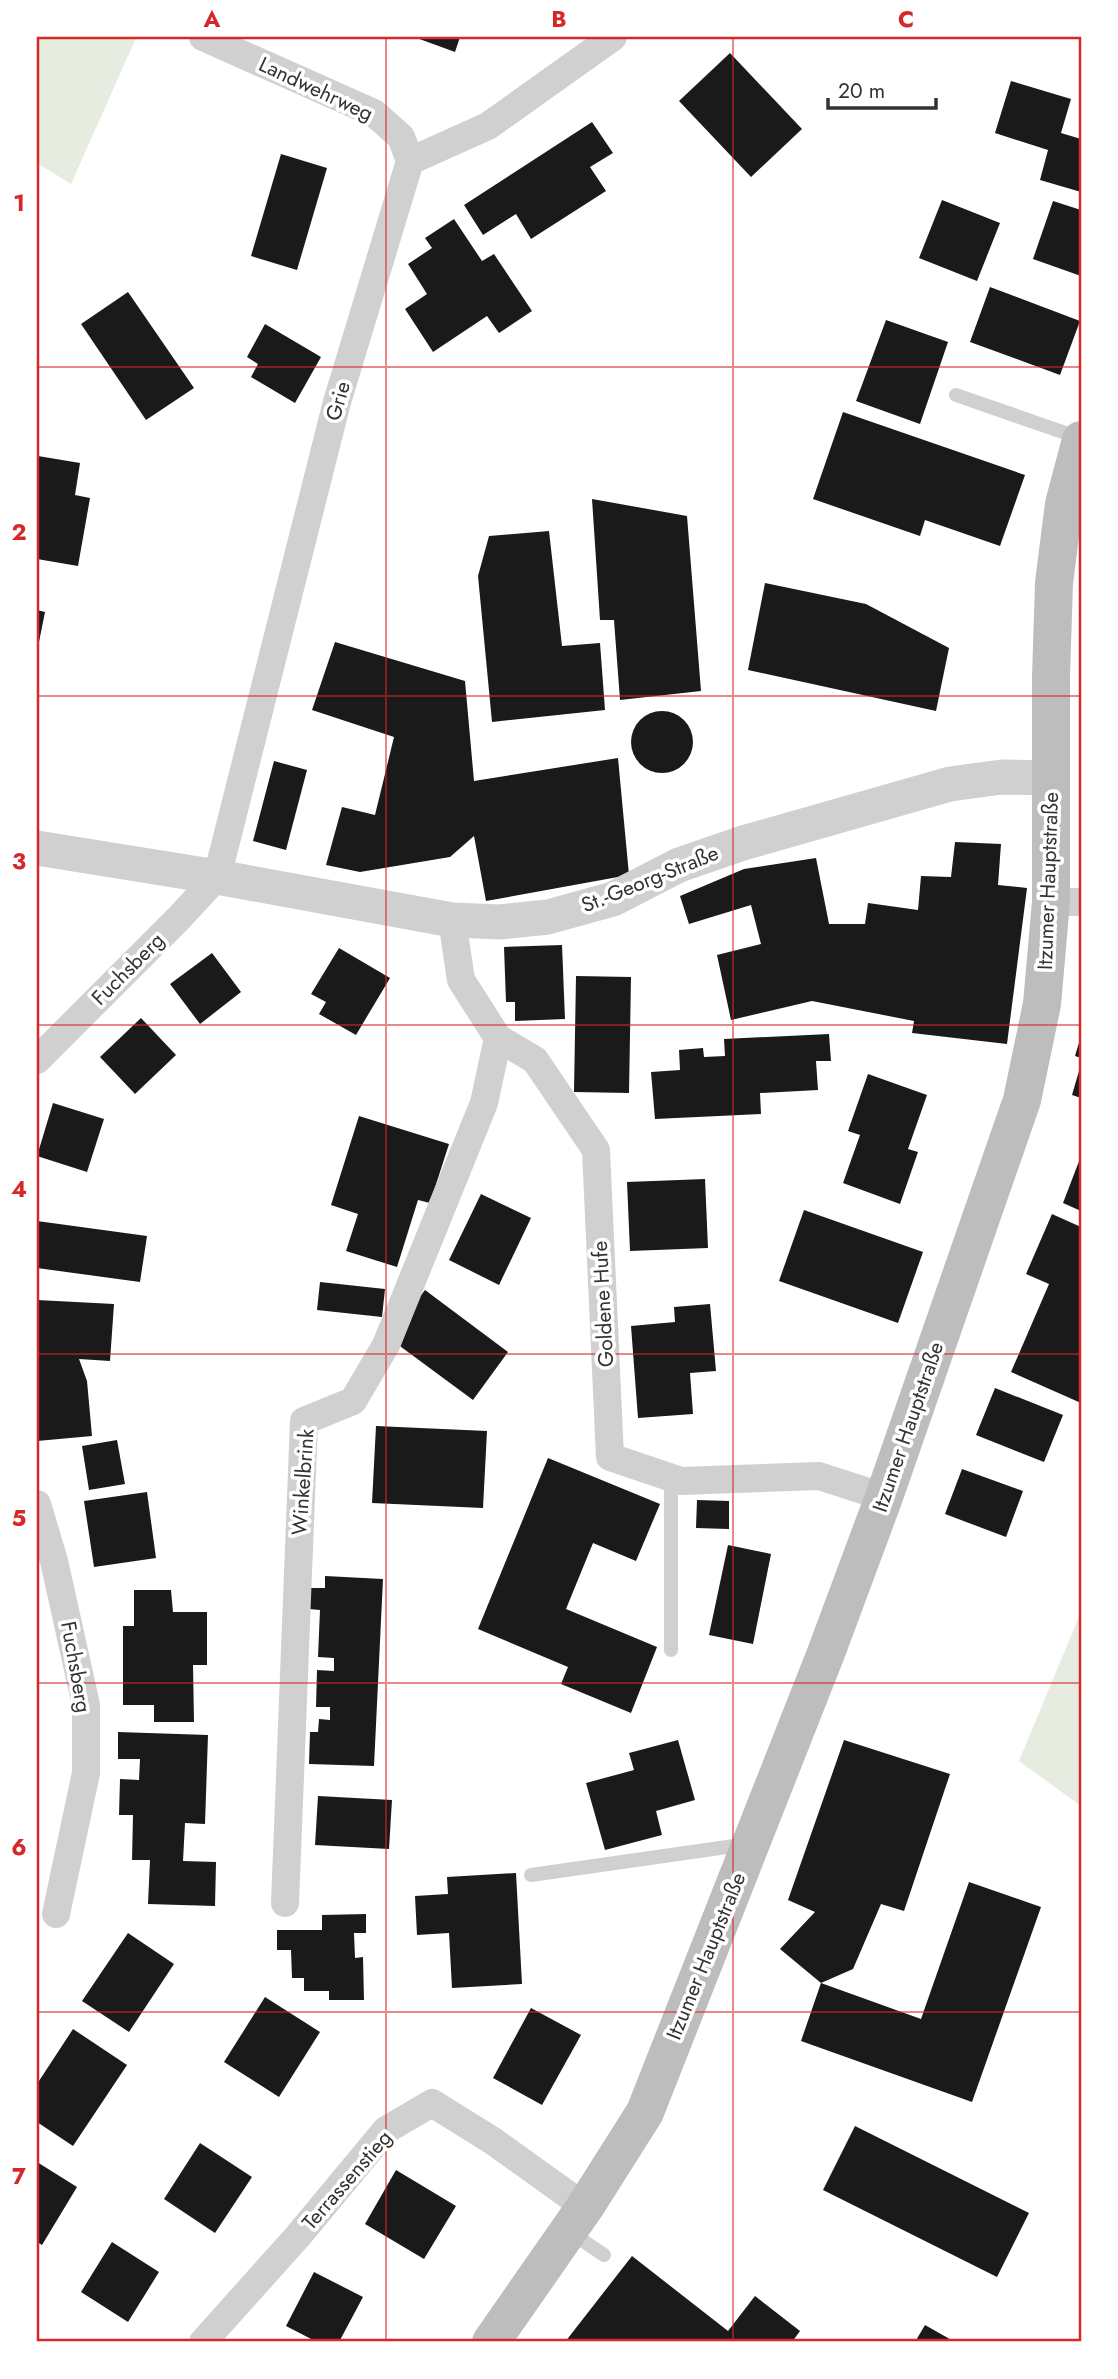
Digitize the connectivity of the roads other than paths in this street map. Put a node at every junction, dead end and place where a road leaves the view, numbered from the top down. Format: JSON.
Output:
{"nodes":[{"id":1,"x":202,"y":37,"type":"edge"},
{"id":2,"x":613,"y":37,"type":"edge"},
{"id":3,"x":410,"y":161,"type":"junction"},
{"id":4,"x":956,"y":395,"type":"dead end"},
{"id":5,"x":1081,"y":439,"type":"edge"},
{"id":6,"x":1051,"y":778,"type":"junction"},
{"id":7,"x":37,"y":848,"type":"edge"},
{"id":8,"x":217,"y":877,"type":"junction"},
{"id":9,"x":1066,"y":902,"type":"edge"},
{"id":10,"x":452,"y":920,"type":"junction"},
{"id":11,"x":498,"y":1038,"type":"junction"},
{"id":12,"x":37,"y":1060,"type":"edge"},
{"id":13,"x":671,"y":1478,"type":"junction"},
{"id":14,"x":884,"y":1497,"type":"junction"},
{"id":15,"x":37,"y":1504,"type":"edge"},
{"id":16,"x":671,"y":1650,"type":"dead end"},
{"id":17,"x":751,"y":1843,"type":"junction"},
{"id":18,"x":531,"y":1875,"type":"dead end"},
{"id":19,"x":285,"y":1903,"type":"dead end"},
{"id":20,"x":56,"y":1914,"type":"dead end"},
{"id":21,"x":577,"y":2219,"type":"junction"},
{"id":22,"x":604,"y":2255,"type":"dead end"},
{"id":23,"x":203,"y":2342,"type":"edge"},
{"id":24,"x":491,"y":2342,"type":"edge"}],
"edges":[{"from":1,"to":3,"type":"street","name":"Landwehrweg"},
{"from":2,"to":3,"type":"street"},
{"from":3,"to":8,"type":"street","name":"Grie"},
{"from":4,"to":5,"type":"lane"},
{"from":5,"to":6,"type":"main road","name":"Itzumer Hauptstraße"},
{"from":6,"to":9,"type":"main road","name":"Itzumer Hauptstraße"},
{"from":6,"to":10,"type":"street","name":"St.-Georg-Straße"},
{"from":7,"to":8,"type":"street","name":"St.-Georg-Straße"},
{"from":8,"to":10,"type":"street","name":"St.-Georg-Straße"},
{"from":8,"to":12,"type":"street","name":"Fuchsberg"},
{"from":9,"to":14,"type":"main road","name":"Itzumer Hauptstraße"},
{"from":10,"to":11,"type":"street","name":"Goldene Hufe"},
{"from":11,"to":13,"type":"street","name":"Goldene Hufe"},
{"from":11,"to":19,"type":"street","name":"Winkelbrink"},
{"from":13,"to":14,"type":"street","name":"Goldene Hufe"},
{"from":13,"to":16,"type":"lane"},
{"from":14,"to":17,"type":"main road","name":"Itzumer Hauptstraße"},
{"from":15,"to":20,"type":"street","name":"Fuchsberg"},
{"from":17,"to":18,"type":"lane"},
{"from":17,"to":21,"type":"main road","name":"Itzumer Hauptstraße"},
{"from":21,"to":22,"type":"lane"},
{"from":21,"to":23,"type":"street","name":"Terrassenstieg"},
{"from":21,"to":24,"type":"main road","name":"Itzumer Hauptstraße"}]}
